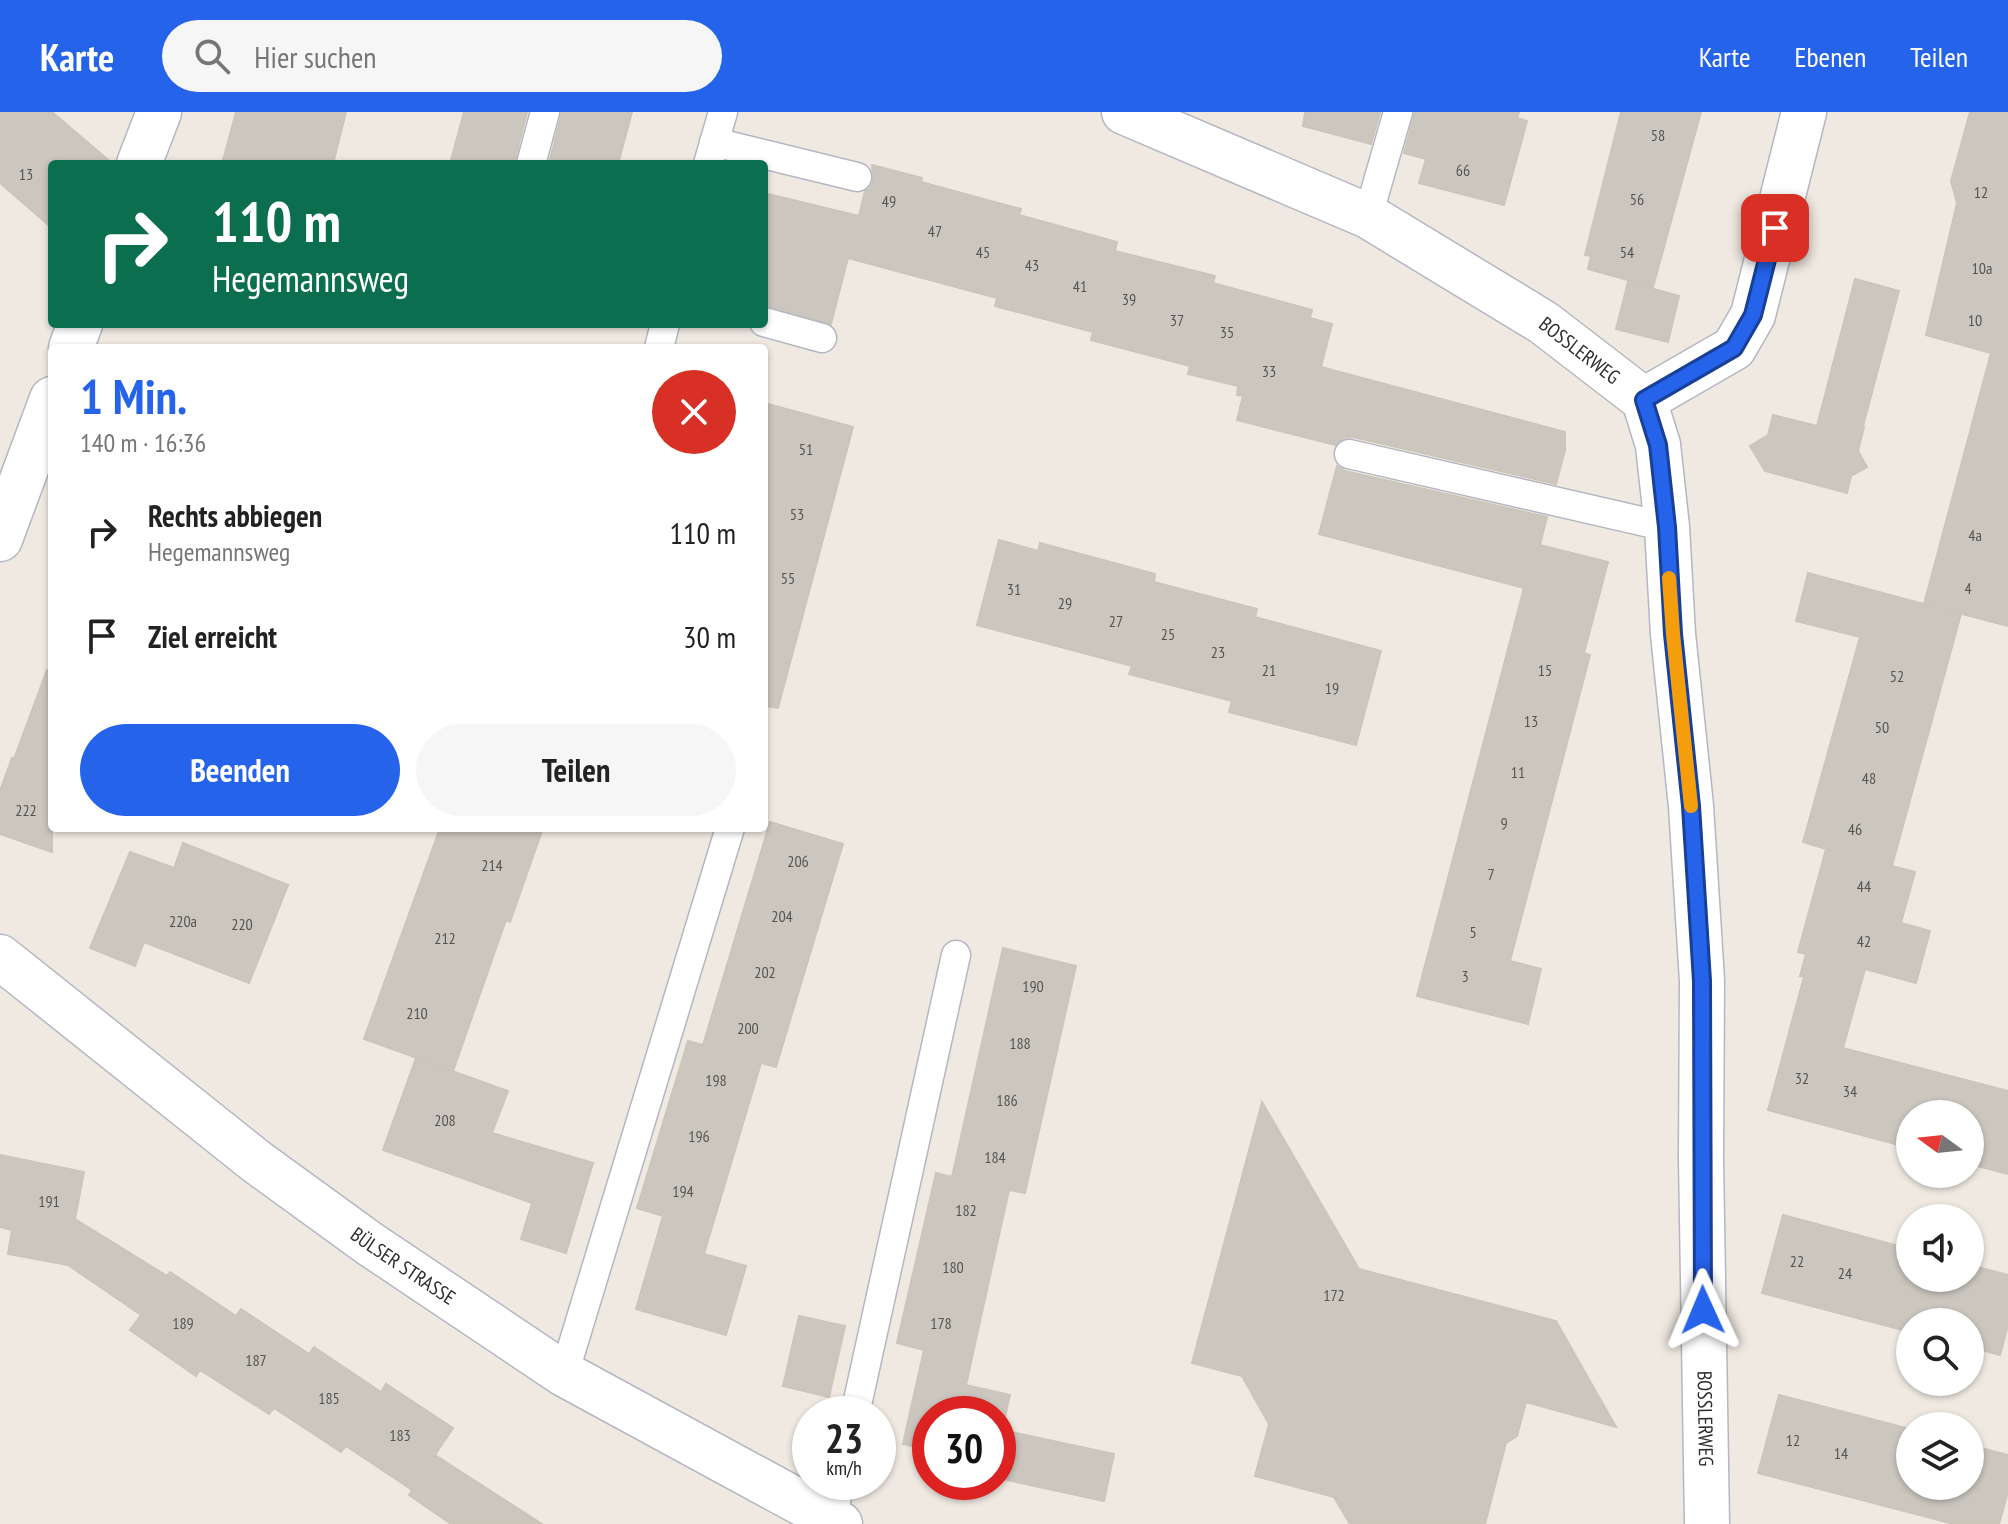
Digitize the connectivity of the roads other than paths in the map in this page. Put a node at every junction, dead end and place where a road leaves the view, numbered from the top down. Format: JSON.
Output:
{"nodes":[{"id":1,"x":159,"y":112,"type":"edge"},
{"id":2,"x":545,"y":112,"type":"edge"},
{"id":3,"x":723,"y":112,"type":"edge"},
{"id":4,"x":1124,"y":112,"type":"edge"},
{"id":5,"x":1398,"y":112,"type":"edge"},
{"id":6,"x":1804,"y":112,"type":"edge"},
{"id":7,"x":711,"y":153,"type":"edge"},
{"id":8,"x":141,"y":160,"type":"edge"},
{"id":9,"x":532,"y":160,"type":"edge"},
{"id":10,"x":754,"y":160,"type":"edge"},
{"id":11,"x":768,"y":162,"type":"edge"},
{"id":12,"x":857,"y":177,"type":"dead end"},
{"id":13,"x":1368,"y":216,"type":"junction"},
{"id":14,"x":768,"y":323,"type":"edge"},
{"id":15,"x":822,"y":338,"type":"dead end"},
{"id":16,"x":1644,"y":400,"type":"junction"},
{"id":17,"x":48,"y":410,"type":"edge"},
{"id":18,"x":1349,"y":454,"type":"dead end"},
{"id":19,"x":1667,"y":527,"type":"junction"},
{"id":20,"x":0,"y":539,"type":"edge"},
{"id":21,"x":729,"y":832,"type":"edge"},
{"id":22,"x":956,"y":955,"type":"dead end"},
{"id":23,"x":0,"y":957,"type":"edge"},
{"id":24,"x":564,"y":1374,"type":"junction"},
{"id":25,"x":859,"y":1396,"type":"edge"},
{"id":26,"x":837,"y":1509,"type":"edge"},
{"id":27,"x":1707,"y":1524,"type":"edge"}],
"edges":[{"from":1,"to":8,"type":"street"},
{"from":2,"to":9,"type":"lane"},
{"from":3,"to":7,"type":"lane"},
{"from":4,"to":13,"type":"street","name":"BOSSLERWEG"},
{"from":5,"to":13,"type":"lane"},
{"from":6,"to":16,"type":"street"},
{"from":7,"to":10,"type":"lane"},
{"from":11,"to":12,"type":"lane"},
{"from":13,"to":16,"type":"street","name":"BOSSLERWEG"},
{"from":14,"to":15,"type":"lane"},
{"from":16,"to":19,"type":"street","name":"BOSSLERWEG"},
{"from":17,"to":20,"type":"street"},
{"from":18,"to":19,"type":"lane"},
{"from":19,"to":27,"type":"street","name":"BOSSLERWEG"},
{"from":21,"to":24,"type":"lane"},
{"from":22,"to":25,"type":"lane"},
{"from":23,"to":24,"type":"street","name":"BÜLSER STRASSE"},
{"from":24,"to":26,"type":"street","name":"BÜLSER STRASSE"}]}
